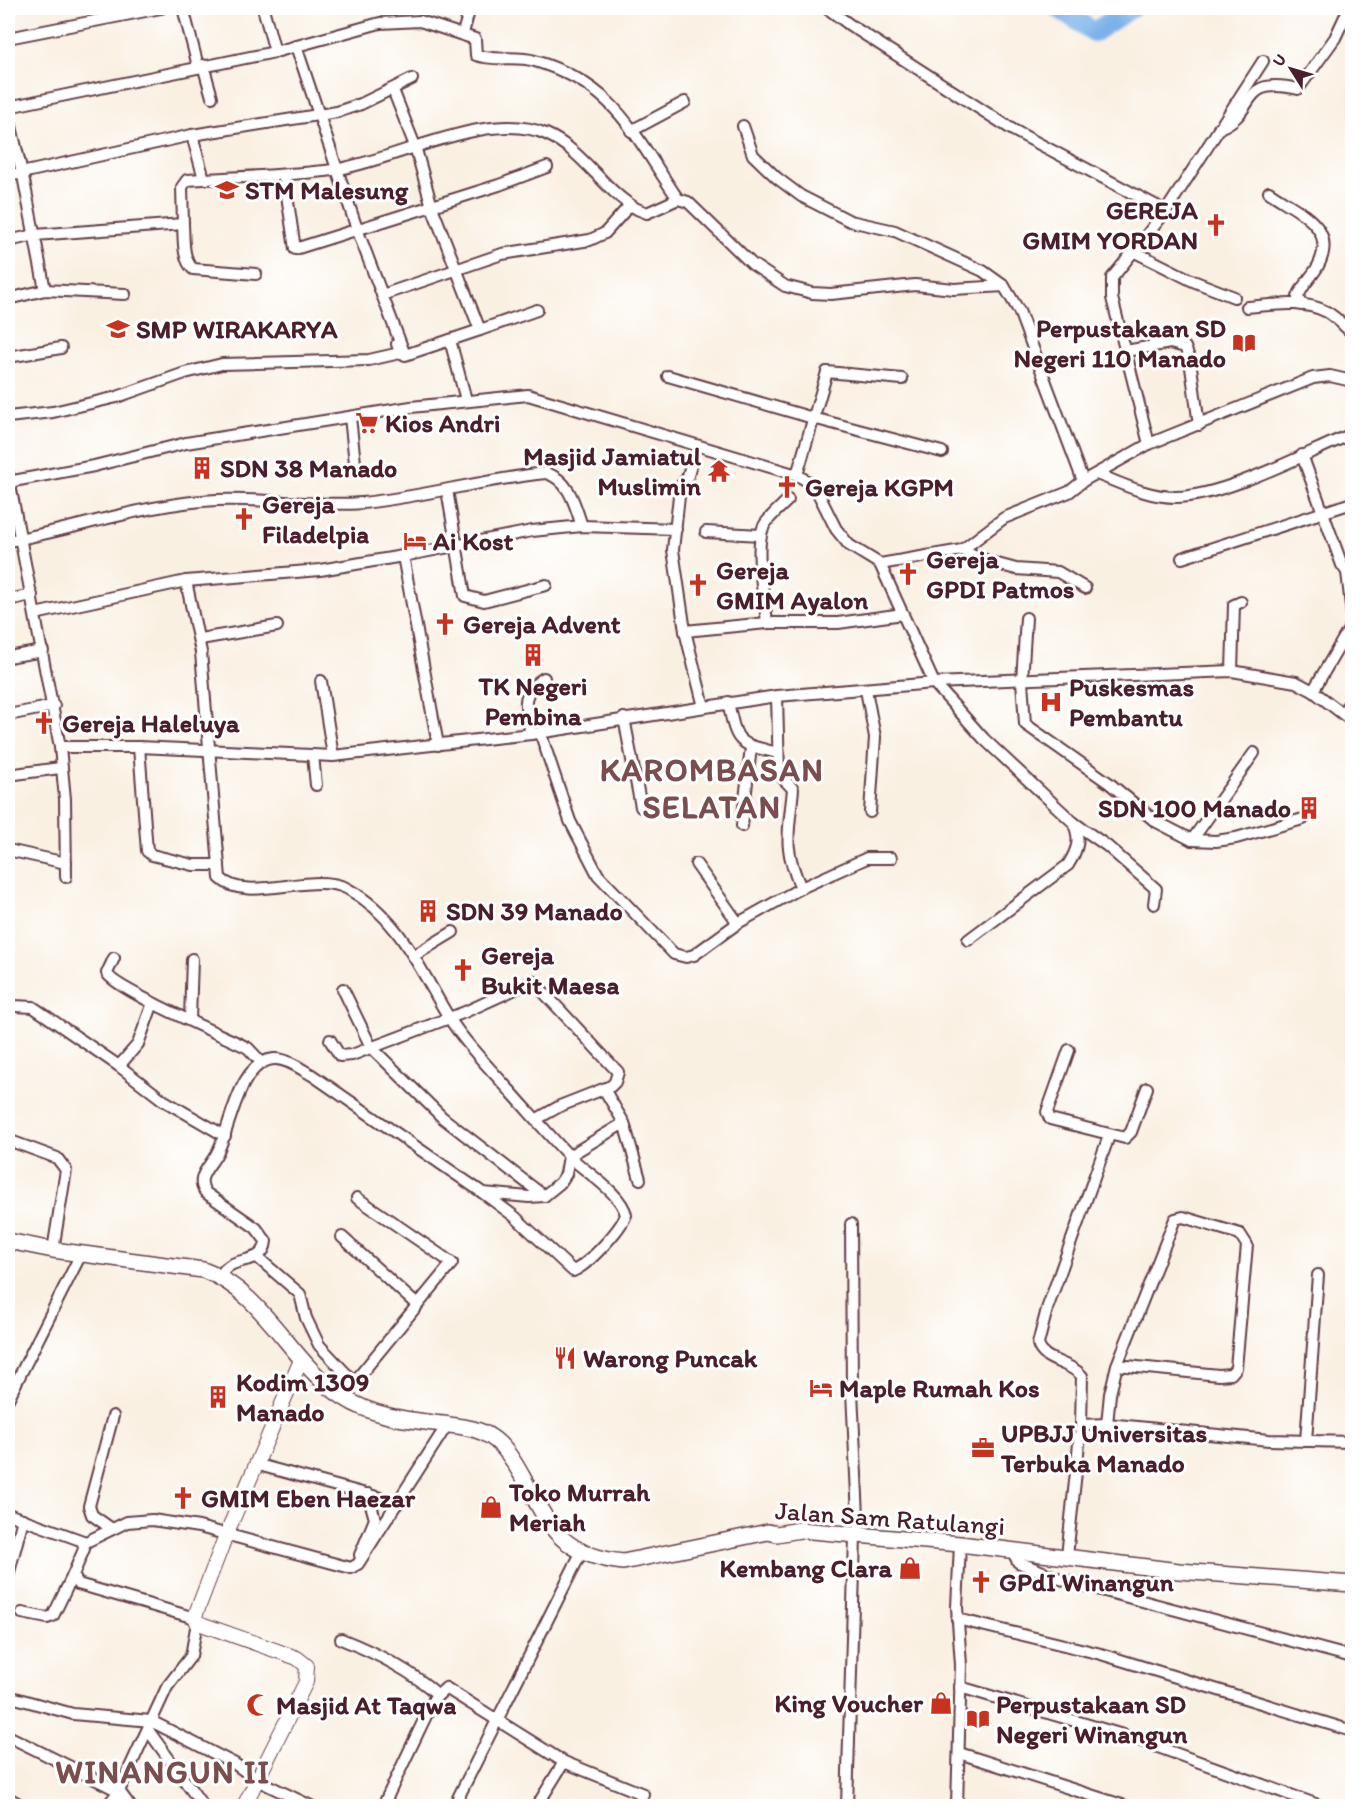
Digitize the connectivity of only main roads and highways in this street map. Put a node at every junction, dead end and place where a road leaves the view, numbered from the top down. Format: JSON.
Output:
{"nodes":[{"id":1,"x":8,"y":1241,"type":"edge"},
{"id":2,"x":301,"y":1360,"type":"junction"},
{"id":3,"x":1353,"y":1584,"type":"edge"},
{"id":4,"x":244,"y":1806,"type":"edge"}],
"edges":[{"from":1,"to":2,"type":"highway","name":"Jalan Sam Ratulangi"},
{"from":2,"to":3,"type":"highway","name":"Jalan Sam Ratulangi"},
{"from":2,"to":4,"type":"main road"}]}
